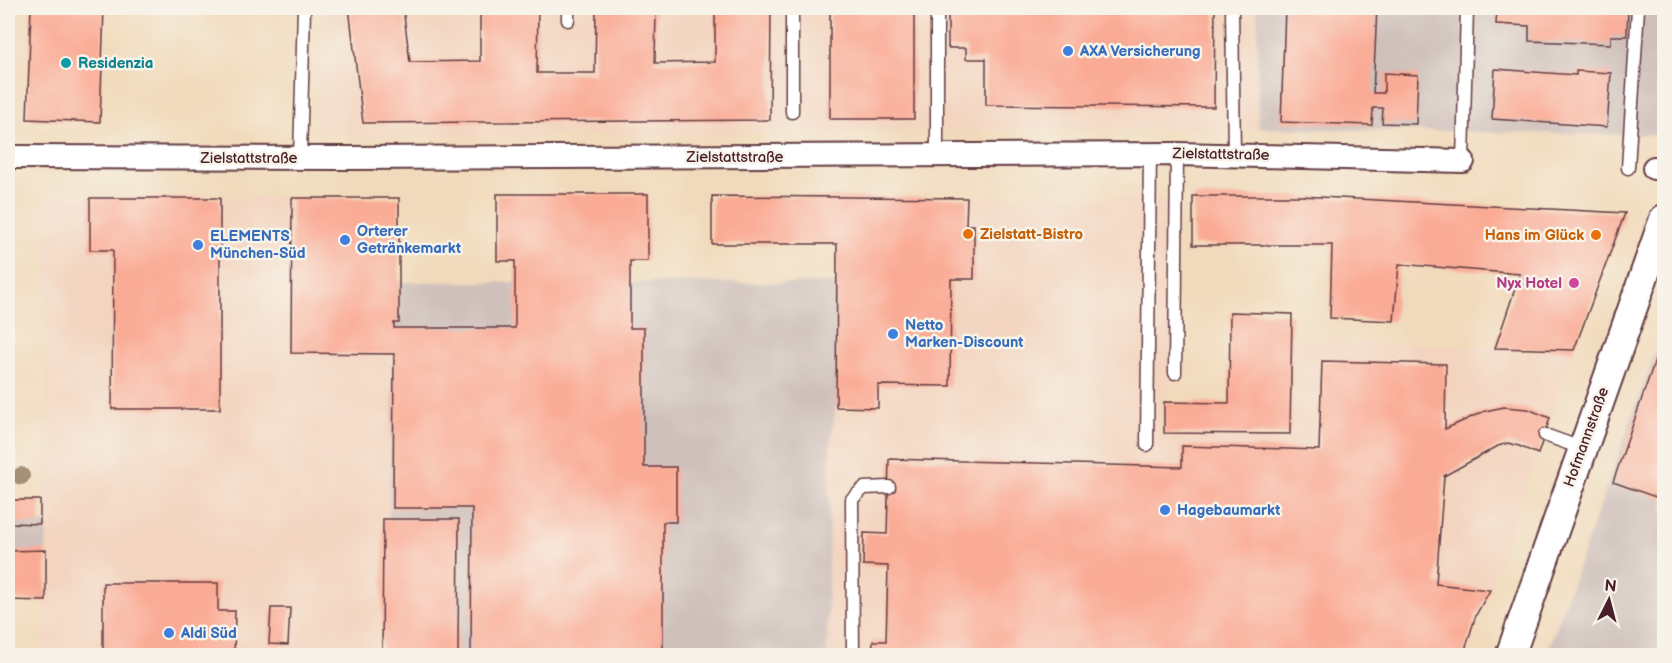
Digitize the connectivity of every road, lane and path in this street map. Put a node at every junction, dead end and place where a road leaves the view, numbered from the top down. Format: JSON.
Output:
{"nodes":[{"id":1,"x":304,"y":8,"type":"edge"},
{"id":2,"x":792,"y":8,"type":"edge"},
{"id":3,"x":937,"y":8,"type":"edge"},
{"id":4,"x":1233,"y":8,"type":"edge"},
{"id":5,"x":1467,"y":8,"type":"edge"},
{"id":6,"x":1638,"y":8,"type":"edge"},
{"id":7,"x":792,"y":112,"type":"dead end"},
{"id":8,"x":1150,"y":154,"type":"junction"},
{"id":9,"x":1177,"y":154,"type":"junction"},
{"id":10,"x":1234,"y":154,"type":"junction"},
{"id":11,"x":938,"y":155,"type":"junction"},
{"id":12,"x":8,"y":157,"type":"edge"},
{"id":13,"x":300,"y":159,"type":"junction"},
{"id":14,"x":1463,"y":161,"type":"joint"},
{"id":15,"x":1629,"y":168,"type":"dead end"},
{"id":16,"x":1665,"y":219,"type":"edge"},
{"id":17,"x":1175,"y":373,"type":"dead end"},
{"id":18,"x":1545,"y":435,"type":"dead end"},
{"id":19,"x":1147,"y":445,"type":"dead end"},
{"id":20,"x":1581,"y":448,"type":"junction"},
{"id":21,"x":889,"y":487,"type":"dead end"},
{"id":22,"x":853,"y":656,"type":"edge"},
{"id":23,"x":1510,"y":656,"type":"edge"}],
"edges":[{"from":1,"to":13,"type":"lane"},
{"from":2,"to":7,"type":"lane"},
{"from":3,"to":11,"type":"lane"},
{"from":4,"to":10,"type":"lane"},
{"from":5,"to":14,"type":"lane"},
{"from":6,"to":15,"type":"lane"},
{"from":8,"to":9,"type":"street","name":"Zielstattstraße"},
{"from":8,"to":11,"type":"street","name":"Zielstattstraße"},
{"from":8,"to":19,"type":"lane"},
{"from":9,"to":10,"type":"street","name":"Zielstattstraße"},
{"from":9,"to":17,"type":"lane"},
{"from":10,"to":14,"type":"street","name":"Zielstattstraße"},
{"from":11,"to":13,"type":"street","name":"Zielstattstraße"},
{"from":12,"to":13,"type":"street","name":"Zielstattstraße"},
{"from":16,"to":20,"type":"street","name":"Hofmannstraße"},
{"from":18,"to":20,"type":"lane"},
{"from":20,"to":23,"type":"street","name":"Hofmannstraße"},
{"from":21,"to":22,"type":"lane"}]}
